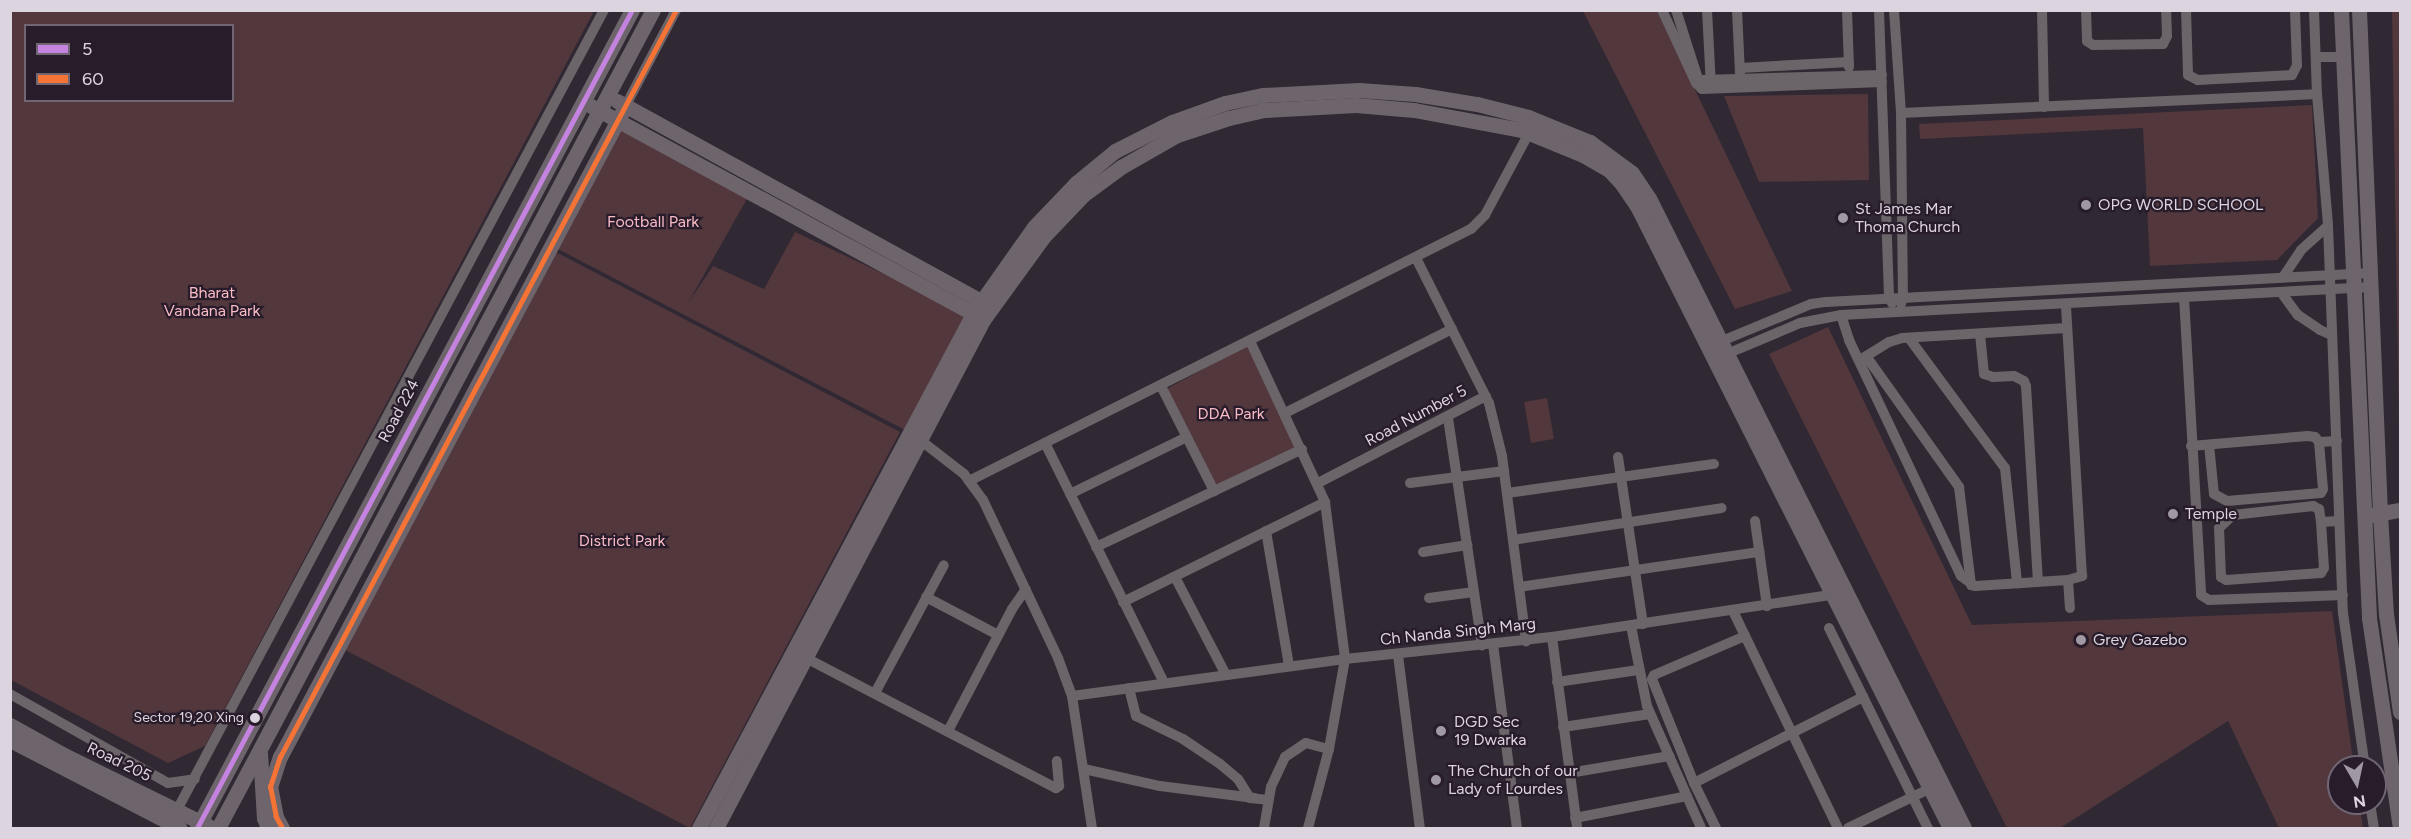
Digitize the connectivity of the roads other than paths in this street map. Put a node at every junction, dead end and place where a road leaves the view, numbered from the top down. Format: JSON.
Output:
{"nodes":[{"id":1,"x":604,"y":10,"type":"edge"},
{"id":2,"x":632,"y":10,"type":"edge"},
{"id":3,"x":652,"y":10,"type":"edge"},
{"id":4,"x":676,"y":10,"type":"edge"},
{"id":5,"x":1662,"y":10,"type":"edge"},
{"id":6,"x":1676,"y":10,"type":"edge"},
{"id":7,"x":1707,"y":10,"type":"edge"},
{"id":8,"x":1714,"y":10,"type":"edge"},
{"id":9,"x":1737,"y":10,"type":"edge"},
{"id":10,"x":1847,"y":10,"type":"edge"},
{"id":11,"x":1879,"y":10,"type":"edge"},
{"id":12,"x":1894,"y":10,"type":"edge"},
{"id":13,"x":2042,"y":10,"type":"edge"},
{"id":14,"x":2086,"y":10,"type":"edge"},
{"id":15,"x":2166,"y":10,"type":"edge"},
{"id":16,"x":2186,"y":10,"type":"edge"},
{"id":17,"x":2295,"y":10,"type":"edge"},
{"id":18,"x":2314,"y":10,"type":"edge"},
{"id":19,"x":2341,"y":10,"type":"edge"},
{"id":20,"x":2359,"y":10,"type":"edge"},
{"id":21,"x":2297,"y":53,"type":"junction"},
{"id":22,"x":2316,"y":55,"type":"junction"},
{"id":23,"x":2343,"y":57,"type":"junction"},
{"id":24,"x":1849,"y":62,"type":"junction"},
{"id":25,"x":1740,"y":68,"type":"junction"},
{"id":26,"x":1850,"y":76,"type":"junction"},
{"id":27,"x":1882,"y":79,"type":"junction"},
{"id":28,"x":1741,"y":80,"type":"junction"},
{"id":29,"x":1713,"y":83,"type":"junction"},
{"id":30,"x":591,"y":87,"type":"junction"},
{"id":31,"x":2317,"y":94,"type":"junction"},
{"id":32,"x":607,"y":95,"type":"junction"},
{"id":33,"x":584,"y":103,"type":"junction"},
{"id":34,"x":626,"y":105,"type":"junction"},
{"id":35,"x":2044,"y":107,"type":"junction"},
{"id":36,"x":600,"y":110,"type":"junction"},
{"id":37,"x":1901,"y":113,"type":"junction"},
{"id":38,"x":1504,"y":118,"type":"junction"},
{"id":39,"x":620,"y":120,"type":"junction"},
{"id":40,"x":1529,"y":133,"type":"junction"},
{"id":41,"x":2328,"y":226,"type":"junction"},
{"id":42,"x":1416,"y":258,"type":"junction"},
{"id":43,"x":2330,"y":274,"type":"junction"},
{"id":44,"x":2283,"y":277,"type":"junction"},
{"id":45,"x":2370,"y":280,"type":"junction"},
{"id":46,"x":2353,"y":281,"type":"junction"},
{"id":47,"x":2330,"y":289,"type":"junction"},
{"id":48,"x":2281,"y":292,"type":"junction"},
{"id":49,"x":1904,"y":297,"type":"junction"},
{"id":50,"x":2184,"y":297,"type":"junction"},
{"id":51,"x":1889,"y":298,"type":"junction"},
{"id":52,"x":2066,"y":304,"type":"junction"},
{"id":53,"x":983,"y":310,"type":"junction"},
{"id":54,"x":1899,"y":311,"type":"junction"},
{"id":55,"x":1841,"y":315,"type":"junction"},
{"id":56,"x":2067,"y":328,"type":"junction"},
{"id":57,"x":1452,"y":329,"type":"junction"},
{"id":58,"x":1980,"y":334,"type":"junction"},
{"id":59,"x":2332,"y":335,"type":"junction"},
{"id":60,"x":1909,"y":338,"type":"junction"},
{"id":61,"x":1250,"y":341,"type":"junction"},
{"id":62,"x":1717,"y":350,"type":"junction"},
{"id":63,"x":1863,"y":358,"type":"junction"},
{"id":64,"x":1161,"y":386,"type":"junction"},
{"id":65,"x":1486,"y":396,"type":"junction"},
{"id":66,"x":1285,"y":413,"type":"junction"},
{"id":67,"x":1448,"y":418,"type":"junction"},
{"id":68,"x":915,"y":436,"type":"junction"},
{"id":69,"x":1187,"y":437,"type":"junction"},
{"id":70,"x":2337,"y":441,"type":"junction"},
{"id":71,"x":2319,"y":442,"type":"junction"},
{"id":72,"x":1045,"y":443,"type":"junction"},
{"id":73,"x":2209,"y":445,"type":"junction"},
{"id":74,"x":2191,"y":446,"type":"junction"},
{"id":75,"x":1302,"y":449,"type":"junction"},
{"id":76,"x":1618,"y":457,"type":"dead end"},
{"id":77,"x":1714,"y":464,"type":"dead end"},
{"id":78,"x":1504,"y":471,"type":"junction"},
{"id":79,"x":1457,"y":477,"type":"junction"},
{"id":80,"x":1621,"y":477,"type":"junction"},
{"id":81,"x":969,"y":481,"type":"junction"},
{"id":82,"x":1318,"y":483,"type":"junction"},
{"id":83,"x":1410,"y":483,"type":"dead end"},
{"id":84,"x":1214,"y":491,"type":"junction"},
{"id":85,"x":1507,"y":493,"type":"junction"},
{"id":86,"x":1070,"y":494,"type":"junction"},
{"id":87,"x":1325,"y":502,"type":"junction"},
{"id":88,"x":1722,"y":508,"type":"dead end"},
{"id":89,"x":2400,"y":510,"type":"edge"},
{"id":90,"x":2380,"y":514,"type":"junction"},
{"id":91,"x":2363,"y":516,"type":"junction"},
{"id":92,"x":1755,"y":521,"type":"dead end"},
{"id":93,"x":2339,"y":521,"type":"junction"},
{"id":94,"x":2321,"y":522,"type":"junction"},
{"id":95,"x":1628,"y":523,"type":"junction"},
{"id":96,"x":1266,"y":531,"type":"junction"},
{"id":97,"x":1513,"y":540,"type":"junction"},
{"id":98,"x":1467,"y":545,"type":"junction"},
{"id":99,"x":1096,"y":547,"type":"junction"},
{"id":100,"x":1422,"y":552,"type":"dead end"},
{"id":101,"x":1760,"y":552,"type":"junction"},
{"id":102,"x":944,"y":565,"type":"dead end"},
{"id":103,"x":1635,"y":570,"type":"junction"},
{"id":104,"x":1175,"y":577,"type":"junction"},
{"id":105,"x":2068,"y":580,"type":"junction"},
{"id":106,"x":2038,"y":582,"type":"junction"},
{"id":107,"x":2017,"y":583,"type":"junction"},
{"id":108,"x":1971,"y":585,"type":"junction"},
{"id":109,"x":1519,"y":587,"type":"junction"},
{"id":110,"x":1026,"y":590,"type":"junction"},
{"id":111,"x":1474,"y":592,"type":"junction"},
{"id":112,"x":1840,"y":593,"type":"junction"},
{"id":113,"x":2343,"y":595,"type":"junction"},
{"id":114,"x":926,"y":597,"type":"junction"},
{"id":115,"x":1429,"y":598,"type":"dead end"},
{"id":116,"x":1124,"y":602,"type":"junction"},
{"id":117,"x":1767,"y":606,"type":"junction"},
{"id":118,"x":2070,"y":608,"type":"dead end"},
{"id":119,"x":1733,"y":611,"type":"junction"},
{"id":120,"x":1643,"y":624,"type":"junction"},
{"id":121,"x":1630,"y":626,"type":"junction"},
{"id":122,"x":1829,"y":628,"type":"dead end"},
{"id":123,"x":998,"y":635,"type":"junction"},
{"id":124,"x":1745,"y":636,"type":"junction"},
{"id":125,"x":1551,"y":638,"type":"junction"},
{"id":126,"x":1526,"y":640,"type":"junction"},
{"id":127,"x":1488,"y":645,"type":"junction"},
{"id":128,"x":1398,"y":655,"type":"junction"},
{"id":129,"x":807,"y":658,"type":"junction"},
{"id":130,"x":1345,"y":658,"type":"junction"},
{"id":131,"x":1289,"y":666,"type":"junction"},
{"id":132,"x":1638,"y":670,"type":"junction"},
{"id":133,"x":1226,"y":675,"type":"junction"},
{"id":134,"x":1557,"y":682,"type":"junction"},
{"id":135,"x":1164,"y":683,"type":"junction"},
{"id":136,"x":1129,"y":688,"type":"junction"},
{"id":137,"x":875,"y":693,"type":"junction"},
{"id":138,"x":10,"y":694,"type":"edge"},
{"id":139,"x":1072,"y":696,"type":"junction"},
{"id":140,"x":1863,"y":697,"type":"junction"},
{"id":141,"x":2400,"y":712,"type":"edge"},
{"id":142,"x":1650,"y":714,"type":"junction"},
{"id":143,"x":10,"y":725,"type":"edge"},
{"id":144,"x":1563,"y":727,"type":"junction"},
{"id":145,"x":948,"y":731,"type":"junction"},
{"id":146,"x":1792,"y":734,"type":"junction"},
{"id":147,"x":10,"y":740,"type":"edge"},
{"id":148,"x":1329,"y":749,"type":"junction"},
{"id":149,"x":260,"y":750,"type":"junction"},
{"id":150,"x":2363,"y":755,"type":"edge"},
{"id":151,"x":1670,"y":756,"type":"junction"},
{"id":152,"x":1057,"y":761,"type":"dead end"},
{"id":153,"x":1084,"y":769,"type":"junction"},
{"id":154,"x":1569,"y":773,"type":"junction"},
{"id":155,"x":195,"y":779,"type":"junction"},
{"id":156,"x":1694,"y":783,"type":"junction"},
{"id":157,"x":1931,"y":788,"type":"junction"},
{"id":158,"x":1687,"y":796,"type":"junction"},
{"id":159,"x":1912,"y":797,"type":"junction"},
{"id":160,"x":1254,"y":798,"type":"junction"},
{"id":161,"x":1268,"y":800,"type":"junction"},
{"id":162,"x":177,"y":810,"type":"junction"},
{"id":163,"x":1576,"y":823,"type":"edge"},
{"id":164,"x":163,"y":824,"type":"edge"},
{"id":165,"x":204,"y":826,"type":"edge"},
{"id":166,"x":1956,"y":827,"type":"edge"},
{"id":167,"x":180,"y":828,"type":"edge"},
{"id":168,"x":218,"y":828,"type":"edge"},
{"id":169,"x":268,"y":828,"type":"edge"},
{"id":170,"x":282,"y":828,"type":"edge"},
{"id":171,"x":699,"y":828,"type":"edge"},
{"id":172,"x":716,"y":828,"type":"edge"},
{"id":173,"x":1092,"y":828,"type":"edge"},
{"id":174,"x":1264,"y":828,"type":"edge"},
{"id":175,"x":1308,"y":828,"type":"edge"},
{"id":176,"x":1420,"y":828,"type":"edge"},
{"id":177,"x":1517,"y":828,"type":"edge"},
{"id":178,"x":1701,"y":828,"type":"edge"},
{"id":179,"x":1716,"y":828,"type":"edge"},
{"id":180,"x":1838,"y":828,"type":"edge"},
{"id":181,"x":1848,"y":828,"type":"edge"},
{"id":182,"x":1928,"y":828,"type":"edge"},
{"id":183,"x":2400,"y":828,"type":"edge"}],
"edges":[{"from":1,"to":155,"type":"street"},
{"from":2,"to":30,"type":"street","name":"Road 224"},
{"from":3,"to":32,"type":"street"},
{"from":4,"to":34,"type":"street"},
{"from":5,"to":29,"type":"street"},
{"from":6,"to":29,"type":"street"},
{"from":7,"to":29,"type":"street"},
{"from":8,"to":29,"type":"street"},
{"from":9,"to":25,"type":"street"},
{"from":10,"to":24,"type":"street"},
{"from":11,"to":27,"type":"street"},
{"from":12,"to":37,"type":"street"},
{"from":13,"to":35,"type":"street"},
{"from":14,"to":15,"type":"street"},
{"from":16,"to":21,"type":"street"},
{"from":17,"to":21,"type":"street"},
{"from":18,"to":22,"type":"street"},
{"from":19,"to":23,"type":"street"},
{"from":20,"to":45,"type":"street"},
{"from":21,"to":22,"type":"street"},
{"from":22,"to":23,"type":"street"},
{"from":22,"to":31,"type":"street"},
{"from":23,"to":46,"type":"street"},
{"from":24,"to":25,"type":"street"},
{"from":24,"to":26,"type":"street"},
{"from":25,"to":28,"type":"street"},
{"from":26,"to":27,"type":"street"},
{"from":26,"to":28,"type":"street"},
{"from":27,"to":29,"type":"street"},
{"from":27,"to":51,"type":"street"},
{"from":28,"to":29,"type":"street"},
{"from":30,"to":32,"type":"street"},
{"from":30,"to":33,"type":"street","name":"Road 224"},
{"from":31,"to":35,"type":"street"},
{"from":31,"to":41,"type":"street"},
{"from":32,"to":34,"type":"street"},
{"from":32,"to":36,"type":"street"},
{"from":33,"to":36,"type":"street"},
{"from":33,"to":165,"type":"street","name":"Road 224"},
{"from":34,"to":39,"type":"street"},
{"from":34,"to":53,"type":"street"},
{"from":35,"to":37,"type":"street"},
{"from":36,"to":39,"type":"street"},
{"from":36,"to":149,"type":"street"},
{"from":37,"to":49,"type":"street"},
{"from":38,"to":40,"type":"street"},
{"from":38,"to":53,"type":"street"},
{"from":38,"to":62,"type":"street"},
{"from":39,"to":53,"type":"street"},
{"from":39,"to":170,"type":"street"},
{"from":40,"to":42,"type":"street"},
{"from":40,"to":62,"type":"street"},
{"from":41,"to":43,"type":"street"},
{"from":41,"to":44,"type":"street"},
{"from":42,"to":57,"type":"street","name":"Road Number 5"},
{"from":42,"to":61,"type":"street"},
{"from":43,"to":44,"type":"street"},
{"from":43,"to":46,"type":"street"},
{"from":43,"to":47,"type":"street"},
{"from":44,"to":49,"type":"street"},
{"from":45,"to":46,"type":"street"},
{"from":45,"to":90,"type":"street"},
{"from":46,"to":47,"type":"street"},
{"from":46,"to":91,"type":"street"},
{"from":47,"to":48,"type":"street"},
{"from":47,"to":59,"type":"street"},
{"from":48,"to":50,"type":"street"},
{"from":48,"to":59,"type":"street"},
{"from":49,"to":51,"type":"street"},
{"from":49,"to":54,"type":"street"},
{"from":50,"to":52,"type":"street"},
{"from":50,"to":74,"type":"street"},
{"from":51,"to":54,"type":"street"},
{"from":51,"to":62,"type":"street"},
{"from":52,"to":54,"type":"street"},
{"from":52,"to":56,"type":"street"},
{"from":53,"to":68,"type":"street"},
{"from":54,"to":55,"type":"street"},
{"from":55,"to":62,"type":"street"},
{"from":55,"to":63,"type":"street"},
{"from":56,"to":58,"type":"street"},
{"from":56,"to":105,"type":"street"},
{"from":57,"to":65,"type":"street","name":"Road Number 5"},
{"from":57,"to":66,"type":"street"},
{"from":58,"to":60,"type":"street"},
{"from":58,"to":106,"type":"street"},
{"from":59,"to":70,"type":"street"},
{"from":60,"to":63,"type":"street"},
{"from":60,"to":107,"type":"street"},
{"from":61,"to":64,"type":"street"},
{"from":61,"to":66,"type":"street"},
{"from":62,"to":112,"type":"street"},
{"from":63,"to":108,"type":"street"},
{"from":63,"to":108,"type":"street"},
{"from":64,"to":69,"type":"street"},
{"from":64,"to":72,"type":"street"},
{"from":65,"to":67,"type":"street","name":"Road Number 5"},
{"from":65,"to":78,"type":"street"},
{"from":66,"to":75,"type":"street"},
{"from":67,"to":79,"type":"street"},
{"from":67,"to":82,"type":"street","name":"Road Number 5"},
{"from":68,"to":81,"type":"street"},
{"from":68,"to":129,"type":"street"},
{"from":68,"to":171,"type":"street"},
{"from":69,"to":84,"type":"street"},
{"from":69,"to":86,"type":"street"},
{"from":70,"to":71,"type":"street"},
{"from":70,"to":93,"type":"street"},
{"from":71,"to":73,"type":"street"},
{"from":71,"to":73,"type":"street"},
{"from":72,"to":81,"type":"street"},
{"from":72,"to":86,"type":"street"},
{"from":73,"to":74,"type":"street"},
{"from":74,"to":113,"type":"street"},
{"from":75,"to":82,"type":"street"},
{"from":75,"to":84,"type":"street"},
{"from":76,"to":80,"type":"street"},
{"from":77,"to":80,"type":"street"},
{"from":78,"to":79,"type":"street"},
{"from":78,"to":85,"type":"street"},
{"from":79,"to":83,"type":"street"},
{"from":79,"to":98,"type":"street"},
{"from":80,"to":85,"type":"street"},
{"from":80,"to":95,"type":"street"},
{"from":81,"to":110,"type":"street"},
{"from":82,"to":87,"type":"street"},
{"from":84,"to":99,"type":"street"},
{"from":85,"to":97,"type":"street"},
{"from":86,"to":99,"type":"street"},
{"from":87,"to":96,"type":"street"},
{"from":87,"to":130,"type":"street"},
{"from":88,"to":95,"type":"street"},
{"from":89,"to":90,"type":"street"},
{"from":90,"to":91,"type":"street"},
{"from":90,"to":141,"type":"street"},
{"from":91,"to":183,"type":"street"},
{"from":92,"to":101,"type":"street"},
{"from":93,"to":94,"type":"street"},
{"from":93,"to":113,"type":"street"},
{"from":94,"to":94,"type":"street"},
{"from":95,"to":97,"type":"street"},
{"from":95,"to":103,"type":"street"},
{"from":96,"to":104,"type":"street"},
{"from":96,"to":131,"type":"street"},
{"from":97,"to":109,"type":"street"},
{"from":98,"to":100,"type":"street"},
{"from":98,"to":111,"type":"street"},
{"from":99,"to":116,"type":"street"},
{"from":101,"to":103,"type":"street"},
{"from":101,"to":117,"type":"street"},
{"from":102,"to":114,"type":"street"},
{"from":103,"to":109,"type":"street"},
{"from":103,"to":120,"type":"street"},
{"from":104,"to":116,"type":"street"},
{"from":104,"to":133,"type":"street"},
{"from":105,"to":106,"type":"street"},
{"from":105,"to":118,"type":"street"},
{"from":106,"to":107,"type":"street"},
{"from":107,"to":108,"type":"street"},
{"from":109,"to":126,"type":"street"},
{"from":110,"to":123,"type":"street"},
{"from":110,"to":139,"type":"street"},
{"from":111,"to":115,"type":"street"},
{"from":111,"to":127,"type":"street"},
{"from":112,"to":117,"type":"street","name":"Ch Nanda Singh Marg"},
{"from":112,"to":157,"type":"street"},
{"from":112,"to":166,"type":"street"},
{"from":113,"to":150,"type":"street"},
{"from":114,"to":123,"type":"street"},
{"from":114,"to":137,"type":"street"},
{"from":116,"to":135,"type":"street"},
{"from":117,"to":119,"type":"street","name":"Ch Nanda Singh Marg"},
{"from":119,"to":120,"type":"street","name":"Ch Nanda Singh Marg"},
{"from":119,"to":124,"type":"street"},
{"from":120,"to":121,"type":"street","name":"Ch Nanda Singh Marg"},
{"from":121,"to":125,"type":"street","name":"Ch Nanda Singh Marg"},
{"from":121,"to":132,"type":"street"},
{"from":122,"to":140,"type":"street"},
{"from":123,"to":145,"type":"street"},
{"from":124,"to":146,"type":"street"},
{"from":124,"to":156,"type":"street"},
{"from":125,"to":126,"type":"street","name":"Ch Nanda Singh Marg"},
{"from":125,"to":134,"type":"street"},
{"from":126,"to":127,"type":"street","name":"Ch Nanda Singh Marg"},
{"from":127,"to":128,"type":"street","name":"Ch Nanda Singh Marg"},
{"from":127,"to":177,"type":"street"},
{"from":128,"to":130,"type":"street","name":"Ch Nanda Singh Marg"},
{"from":128,"to":176,"type":"street"},
{"from":129,"to":137,"type":"street"},
{"from":129,"to":172,"type":"street"},
{"from":130,"to":131,"type":"street","name":"Ch Nanda Singh Marg"},
{"from":130,"to":148,"type":"street"},
{"from":131,"to":133,"type":"street","name":"Ch Nanda Singh Marg"},
{"from":132,"to":134,"type":"street"},
{"from":132,"to":142,"type":"street"},
{"from":133,"to":135,"type":"street","name":"Ch Nanda Singh Marg"},
{"from":134,"to":144,"type":"street"},
{"from":135,"to":136,"type":"street","name":"Ch Nanda Singh Marg"},
{"from":136,"to":139,"type":"street","name":"Ch Nanda Singh Marg"},
{"from":136,"to":160,"type":"street"},
{"from":137,"to":145,"type":"street"},
{"from":138,"to":155,"type":"street"},
{"from":139,"to":153,"type":"street"},
{"from":140,"to":146,"type":"street"},
{"from":140,"to":159,"type":"street"},
{"from":142,"to":144,"type":"street"},
{"from":142,"to":151,"type":"street"},
{"from":143,"to":162,"type":"street","name":"Road 205"},
{"from":144,"to":154,"type":"street"},
{"from":145,"to":152,"type":"street"},
{"from":146,"to":156,"type":"street"},
{"from":146,"to":180,"type":"street"},
{"from":147,"to":164,"type":"street","name":"Road 205"},
{"from":148,"to":161,"type":"street"},
{"from":148,"to":175,"type":"street"},
{"from":149,"to":168,"type":"street"},
{"from":149,"to":169,"type":"street"},
{"from":151,"to":154,"type":"street"},
{"from":151,"to":158,"type":"street"},
{"from":153,"to":160,"type":"street"},
{"from":153,"to":173,"type":"street"},
{"from":154,"to":163,"type":"street"},
{"from":155,"to":162,"type":"street"},
{"from":156,"to":179,"type":"street"},
{"from":157,"to":159,"type":"street"},
{"from":157,"to":166,"type":"street"},
{"from":158,"to":163,"type":"street"},
{"from":158,"to":178,"type":"street"},
{"from":159,"to":181,"type":"street"},
{"from":159,"to":182,"type":"street"},
{"from":160,"to":161,"type":"street"},
{"from":161,"to":174,"type":"street"},
{"from":162,"to":165,"type":"street","name":"Road 205"},
{"from":164,"to":167,"type":"street","name":"Road 205"}]}
